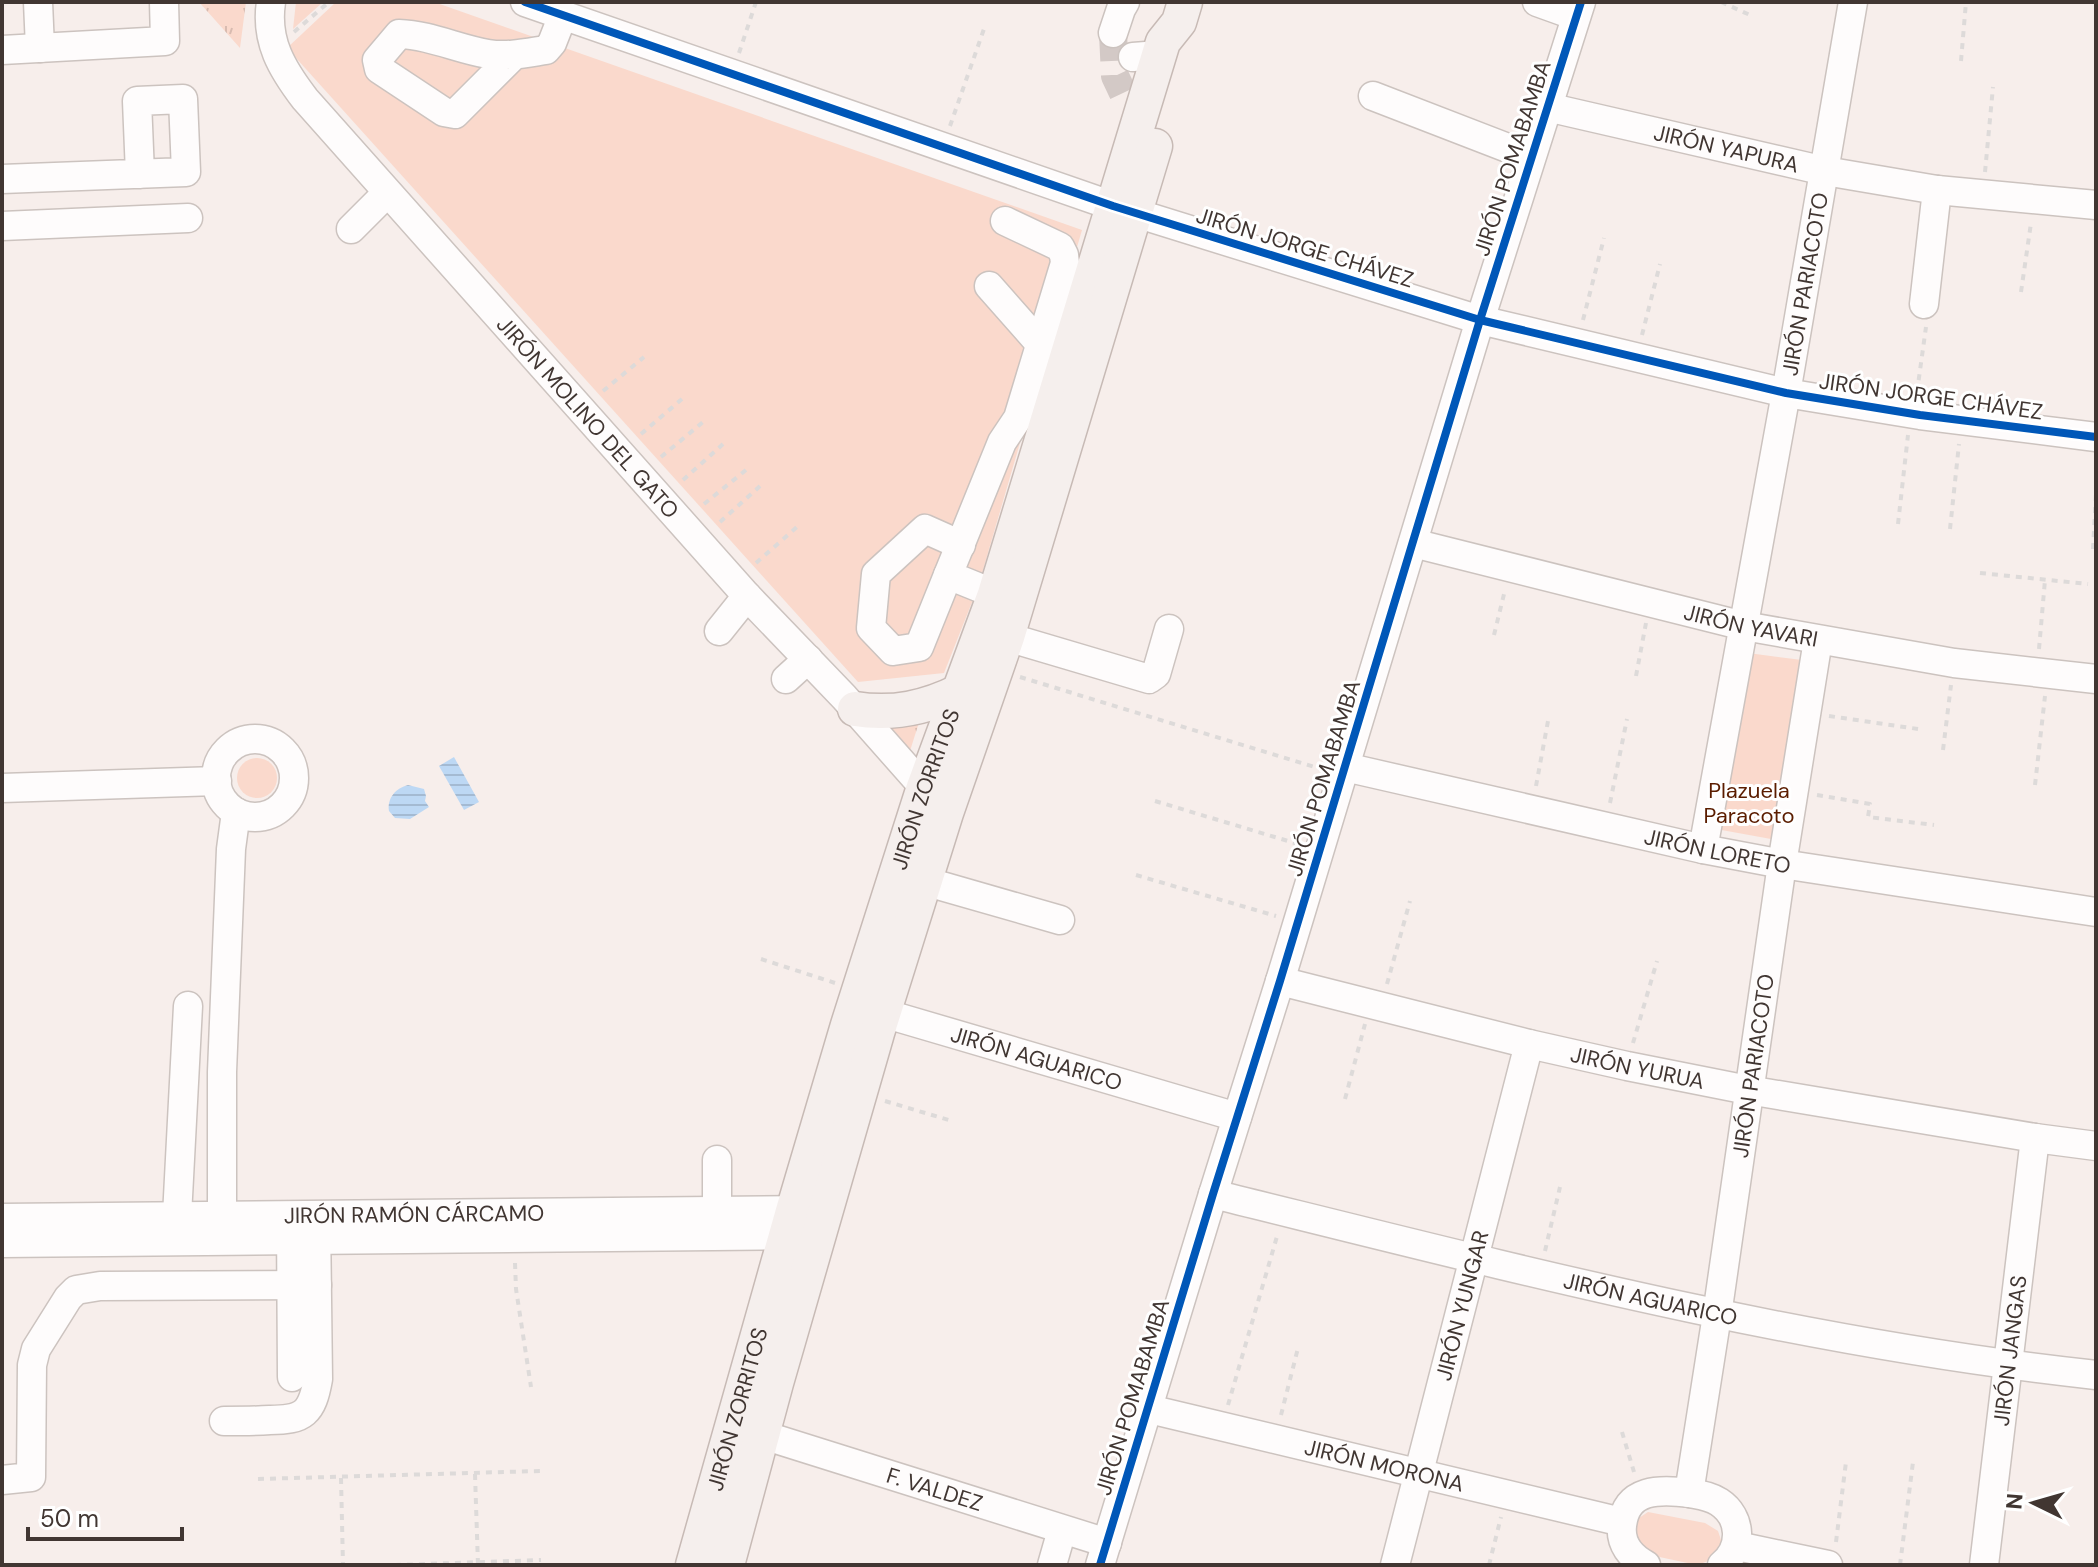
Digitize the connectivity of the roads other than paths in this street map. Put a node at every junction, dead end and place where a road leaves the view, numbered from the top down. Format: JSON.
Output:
{"nodes":[{"id":1,"x":38,"y":2,"type":"edge"},
{"id":2,"x":164,"y":2,"type":"edge"},
{"id":3,"x":271,"y":2,"type":"edge"},
{"id":4,"x":525,"y":2,"type":"edge"},
{"id":5,"x":1125,"y":2,"type":"edge"},
{"id":6,"x":1537,"y":2,"type":"edge"},
{"id":7,"x":1853,"y":2,"type":"edge"},
{"id":8,"x":1175,"y":9,"type":"edge"},
{"id":9,"x":1579,"y":9,"type":"edge"},
{"id":10,"x":563,"y":15,"type":"junction"},
{"id":11,"x":1113,"y":33,"type":"tunnel mouth"},
{"id":12,"x":40,"y":48,"type":"junction"},
{"id":13,"x":2,"y":50,"type":"edge"},
{"id":14,"x":513,"y":56,"type":"dead end"},
{"id":15,"x":1373,"y":96,"type":"dead end"},
{"id":16,"x":1547,"y":107,"type":"junction"},
{"id":17,"x":1531,"y":157,"type":"junction"},
{"id":18,"x":1825,"y":171,"type":"junction"},
{"id":19,"x":140,"y":174,"type":"dead end"},
{"id":20,"x":2,"y":179,"type":"edge"},
{"id":21,"x":1937,"y":190,"type":"junction"},
{"id":22,"x":387,"y":193,"type":"junction"},
{"id":23,"x":2096,"y":205,"type":"edge"},
{"id":24,"x":1125,"y":210,"type":"junction"},
{"id":25,"x":188,"y":218,"type":"dead end"},
{"id":26,"x":1005,"y":221,"type":"dead end"},
{"id":27,"x":2,"y":226,"type":"edge"},
{"id":28,"x":351,"y":229,"type":"dead end"},
{"id":29,"x":989,"y":286,"type":"dead end"},
{"id":30,"x":1925,"y":316,"type":"road end"},
{"id":31,"x":1480,"y":320,"type":"junction"},
{"id":32,"x":1041,"y":345,"type":"junction"},
{"id":33,"x":1786,"y":393,"type":"junction"},
{"id":34,"x":2096,"y":437,"type":"edge"},
{"id":35,"x":1413,"y":543,"type":"junction"},
{"id":36,"x":961,"y":545,"type":"junction"},
{"id":37,"x":948,"y":575,"type":"junction"},
{"id":38,"x":995,"y":594,"type":"junction"},
{"id":39,"x":747,"y":596,"type":"junction"},
{"id":40,"x":1744,"y":626,"type":"junction"},
{"id":41,"x":1169,"y":629,"type":"dead end"},
{"id":42,"x":719,"y":631,"type":"dead end"},
{"id":43,"x":1007,"y":637,"type":"junction"},
{"id":44,"x":1818,"y":640,"type":"junction"},
{"id":45,"x":808,"y":659,"type":"junction"},
{"id":46,"x":786,"y":679,"type":"dead end"},
{"id":47,"x":2096,"y":679,"type":"edge"},
{"id":48,"x":960,"y":691,"type":"junction"},
{"id":49,"x":855,"y":709,"type":"junction"},
{"id":50,"x":1344,"y":771,"type":"junction"},
{"id":51,"x":217,"y":781,"type":"junction"},
{"id":52,"x":924,"y":787,"type":"junction"},
{"id":53,"x":2,"y":788,"type":"edge"},
{"id":54,"x":236,"y":812,"type":"junction"},
{"id":55,"x":946,"y":813,"type":"junction"},
{"id":56,"x":1703,"y":849,"type":"junction"},
{"id":57,"x":1782,"y":864,"type":"junction"},
{"id":58,"x":924,"y":881,"type":"junction"},
{"id":59,"x":2096,"y":912,"type":"edge"},
{"id":60,"x":1060,"y":920,"type":"dead end"},
{"id":61,"x":1280,"y":981,"type":"junction"},
{"id":62,"x":871,"y":1002,"type":"junction"},
{"id":63,"x":188,"y":1006,"type":"dead end"},
{"id":64,"x":1529,"y":1044,"type":"junction"},
{"id":65,"x":1748,"y":1090,"type":"junction"},
{"id":66,"x":1237,"y":1117,"type":"junction"},
{"id":67,"x":2035,"y":1138,"type":"junction"},
{"id":68,"x":2096,"y":1146,"type":"edge"},
{"id":69,"x":717,"y":1160,"type":"dead end"},
{"id":70,"x":1213,"y":1194,"type":"junction"},
{"id":71,"x":717,"y":1211,"type":"junction"},
{"id":72,"x":177,"y":1216,"type":"junction"},
{"id":73,"x":222,"y":1216,"type":"junction"},
{"id":74,"x":2,"y":1218,"type":"edge"},
{"id":75,"x":823,"y":1222,"type":"junction"},
{"id":76,"x":789,"y":1224,"type":"junction"},
{"id":77,"x":574,"y":1225,"type":"junction"},
{"id":78,"x":304,"y":1227,"type":"junction"},
{"id":79,"x":2,"y":1243,"type":"edge"},
{"id":80,"x":1474,"y":1258,"type":"junction"},
{"id":81,"x":304,"y":1285,"type":"junction"},
{"id":82,"x":1717,"y":1315,"type":"junction"},
{"id":83,"x":2008,"y":1366,"type":"junction"},
{"id":84,"x":2096,"y":1375,"type":"edge"},
{"id":85,"x":292,"y":1377,"type":"dead end"},
{"id":86,"x":1149,"y":1409,"type":"junction"},
{"id":87,"x":224,"y":1421,"type":"dead end"},
{"id":88,"x":763,"y":1435,"type":"junction"},
{"id":89,"x":1418,"y":1473,"type":"junction"},
{"id":90,"x":2,"y":1480,"type":"edge"},
{"id":91,"x":1689,"y":1493,"type":"junction"},
{"id":92,"x":1622,"y":1522,"type":"junction"},
{"id":93,"x":1062,"y":1530,"type":"junction"},
{"id":94,"x":1103,"y":1554,"type":"edge"},
{"id":95,"x":1730,"y":1556,"type":"edge"},
{"id":96,"x":1831,"y":1558,"type":"edge"},
{"id":97,"x":693,"y":1565,"type":"edge"},
{"id":98,"x":727,"y":1565,"type":"edge"},
{"id":99,"x":1052,"y":1565,"type":"edge"},
{"id":100,"x":1395,"y":1565,"type":"edge"},
{"id":101,"x":1646,"y":1565,"type":"edge"},
{"id":102,"x":1984,"y":1565,"type":"edge"}],
"edges":[{"from":1,"to":12,"type":"street"},
{"from":2,"to":12,"type":"street"},
{"from":3,"to":22,"type":"street","name":"JIRÓN MOLINO DEL GATO"},
{"from":4,"to":10,"type":"street","name":"JIRÓN JORGE CHÁVEZ"},
{"from":5,"to":11,"type":"street"},
{"from":6,"to":9,"type":"street"},
{"from":7,"to":18,"type":"street","name":"JIRÓN PARIACOTO"},
{"from":8,"to":24,"type":"main road","name":"JIRÓN ZORRITOS"},
{"from":8,"to":24,"type":"main road","name":"JIRÓN ZORRITOS"},
{"from":9,"to":16,"type":"street","name":"JIRÓN POMABAMBA"},
{"from":10,"to":14,"type":"street"},
{"from":10,"to":24,"type":"street","name":"JIRÓN JORGE CHÁVEZ"},
{"from":12,"to":13,"type":"street"},
{"from":15,"to":17,"type":"street"},
{"from":16,"to":17,"type":"street","name":"JIRÓN POMABAMBA"},
{"from":16,"to":18,"type":"street","name":"JIRÓN YAPURA"},
{"from":17,"to":31,"type":"street","name":"JIRÓN POMABAMBA"},
{"from":18,"to":21,"type":"street","name":"JIRÓN YAPURA"},
{"from":18,"to":33,"type":"street","name":"JIRÓN PARIACOTO"},
{"from":19,"to":20,"type":"street"},
{"from":21,"to":23,"type":"street","name":"JIRÓN YAPURA"},
{"from":21,"to":30,"type":"street"},
{"from":22,"to":28,"type":"street"},
{"from":22,"to":39,"type":"street","name":"JIRÓN MOLINO DEL GATO"},
{"from":24,"to":31,"type":"street","name":"JIRÓN JORGE CHÁVEZ"},
{"from":24,"to":38,"type":"main road","name":"JIRÓN ZORRITOS"},
{"from":24,"to":43,"type":"main road","name":"JIRÓN ZORRITOS"},
{"from":25,"to":27,"type":"street"},
{"from":26,"to":32,"type":"street"},
{"from":29,"to":32,"type":"street"},
{"from":31,"to":33,"type":"street","name":"JIRÓN JORGE CHÁVEZ"},
{"from":31,"to":35,"type":"street","name":"JIRÓN POMABAMBA"},
{"from":32,"to":36,"type":"street"},
{"from":33,"to":34,"type":"street","name":"JIRÓN JORGE CHÁVEZ"},
{"from":33,"to":40,"type":"street","name":"JIRÓN PARIACOTO"},
{"from":35,"to":40,"type":"street","name":"JIRÓN YAVARI"},
{"from":35,"to":50,"type":"street","name":"JIRÓN POMABAMBA"},
{"from":36,"to":37,"type":"street"},
{"from":36,"to":37,"type":"street"},
{"from":37,"to":38,"type":"street"},
{"from":38,"to":48,"type":"main road","name":"JIRÓN ZORRITOS"},
{"from":39,"to":42,"type":"street"},
{"from":39,"to":45,"type":"street","name":"JIRÓN MOLINO DEL GATO"},
{"from":40,"to":44,"type":"street","name":"JIRÓN YAVARI"},
{"from":40,"to":56,"type":"street","name":"JIRÓN PARIACOTO"},
{"from":41,"to":43,"type":"street"},
{"from":43,"to":55,"type":"main road","name":"JIRÓN ZORRITOS"},
{"from":44,"to":47,"type":"street","name":"JIRÓN YAVARI"},
{"from":44,"to":57,"type":"street","name":"JIRÓN PARIACOTO"},
{"from":45,"to":46,"type":"street"},
{"from":45,"to":49,"type":"street","name":"JIRÓN MOLINO DEL GATO"},
{"from":48,"to":49,"type":"main road"},
{"from":48,"to":52,"type":"main road","name":"JIRÓN ZORRITOS"},
{"from":49,"to":52,"type":"street","name":"JIRÓN MOLINO DEL GATO"},
{"from":50,"to":56,"type":"street","name":"JIRÓN LORETO"},
{"from":50,"to":61,"type":"street","name":"JIRÓN POMABAMBA"},
{"from":51,"to":53,"type":"street"},
{"from":51,"to":54,"type":"street"},
{"from":51,"to":54,"type":"street"},
{"from":52,"to":55,"type":"street","name":"JIRÓN MOLINO DEL GATO"},
{"from":52,"to":62,"type":"main road","name":"JIRÓN ZORRITOS"},
{"from":54,"to":73,"type":"street"},
{"from":55,"to":58,"type":"main road","name":"JIRÓN ZORRITOS"},
{"from":56,"to":57,"type":"street","name":"JIRÓN LORETO"},
{"from":57,"to":59,"type":"street","name":"JIRÓN LORETO"},
{"from":57,"to":65,"type":"street","name":"JIRÓN PARIACOTO"},
{"from":58,"to":60,"type":"street"},
{"from":58,"to":62,"type":"main road","name":"JIRÓN ZORRITOS"},
{"from":61,"to":64,"type":"street","name":"JIRÓN YURUA"},
{"from":61,"to":66,"type":"street","name":"JIRÓN POMABAMBA"},
{"from":62,"to":66,"type":"street","name":"JIRÓN AGUARICO"},
{"from":62,"to":75,"type":"main road","name":"JIRÓN ZORRITOS"},
{"from":62,"to":76,"type":"main road","name":"JIRÓN ZORRITOS"},
{"from":63,"to":72,"type":"street"},
{"from":64,"to":65,"type":"street","name":"JIRÓN YURUA"},
{"from":64,"to":80,"type":"street","name":"JIRÓN YUNGAR"},
{"from":65,"to":67,"type":"street","name":"JIRÓN YURUA"},
{"from":65,"to":82,"type":"street","name":"JIRÓN PARIACOTO"},
{"from":66,"to":70,"type":"street","name":"JIRÓN POMABAMBA"},
{"from":67,"to":68,"type":"street","name":"JIRÓN YURUA"},
{"from":67,"to":83,"type":"street","name":"JIRÓN JANGAS"},
{"from":69,"to":71,"type":"street"},
{"from":70,"to":80,"type":"street","name":"JIRÓN AGUARICO"},
{"from":70,"to":86,"type":"street","name":"JIRÓN POMABAMBA"},
{"from":71,"to":76,"type":"street","name":"JIRÓN RAMÓN CÁRCAMO"},
{"from":71,"to":77,"type":"street","name":"JIRÓN RAMÓN CÁRCAMO"},
{"from":72,"to":73,"type":"street","name":"JIRÓN RAMÓN CÁRCAMO"},
{"from":72,"to":74,"type":"street","name":"JIRÓN RAMÓN CÁRCAMO"},
{"from":73,"to":78,"type":"street","name":"JIRÓN RAMÓN CÁRCAMO"},
{"from":75,"to":76,"type":"street","name":"JIRÓN RAMÓN CÁRCAMO"},
{"from":75,"to":88,"type":"main road","name":"JIRÓN ZORRITOS"},
{"from":76,"to":77,"type":"street","name":"JIRÓN RAMÓN CÁRCAMO"},
{"from":76,"to":97,"type":"main road","name":"JIRÓN ZORRITOS"},
{"from":77,"to":78,"type":"street","name":"JIRÓN RAMÓN CÁRCAMO"},
{"from":77,"to":78,"type":"street","name":"JIRÓN RAMÓN CÁRCAMO"},
{"from":78,"to":79,"type":"street","name":"JIRÓN RAMÓN CÁRCAMO"},
{"from":78,"to":81,"type":"street"},
{"from":80,"to":82,"type":"street","name":"JIRÓN AGUARICO"},
{"from":80,"to":89,"type":"street","name":"JIRÓN YUNGAR"},
{"from":81,"to":85,"type":"street"},
{"from":81,"to":87,"type":"street"},
{"from":81,"to":90,"type":"street"},
{"from":82,"to":83,"type":"street","name":"JIRÓN AGUARICO"},
{"from":82,"to":91,"type":"street","name":"JIRÓN PARIACOTO"},
{"from":83,"to":84,"type":"street","name":"JIRÓN AGUARICO"},
{"from":83,"to":102,"type":"street","name":"JIRÓN JANGAS"},
{"from":86,"to":89,"type":"street","name":"JIRÓN MORONA"},
{"from":86,"to":94,"type":"street","name":"JIRÓN POMABAMBA"},
{"from":88,"to":93,"type":"street","name":"F. VALDEZ"},
{"from":88,"to":98,"type":"main road","name":"JIRÓN ZORRITOS"},
{"from":89,"to":92,"type":"street","name":"JIRÓN MORONA"},
{"from":89,"to":100,"type":"street","name":"JIRÓN YUNGAR"},
{"from":91,"to":92,"type":"street"},
{"from":91,"to":95,"type":"street"},
{"from":92,"to":101,"type":"street"},
{"from":93,"to":94,"type":"street","name":"F. VALDEZ"},
{"from":93,"to":99,"type":"street"},
{"from":95,"to":96,"type":"street"}]}
